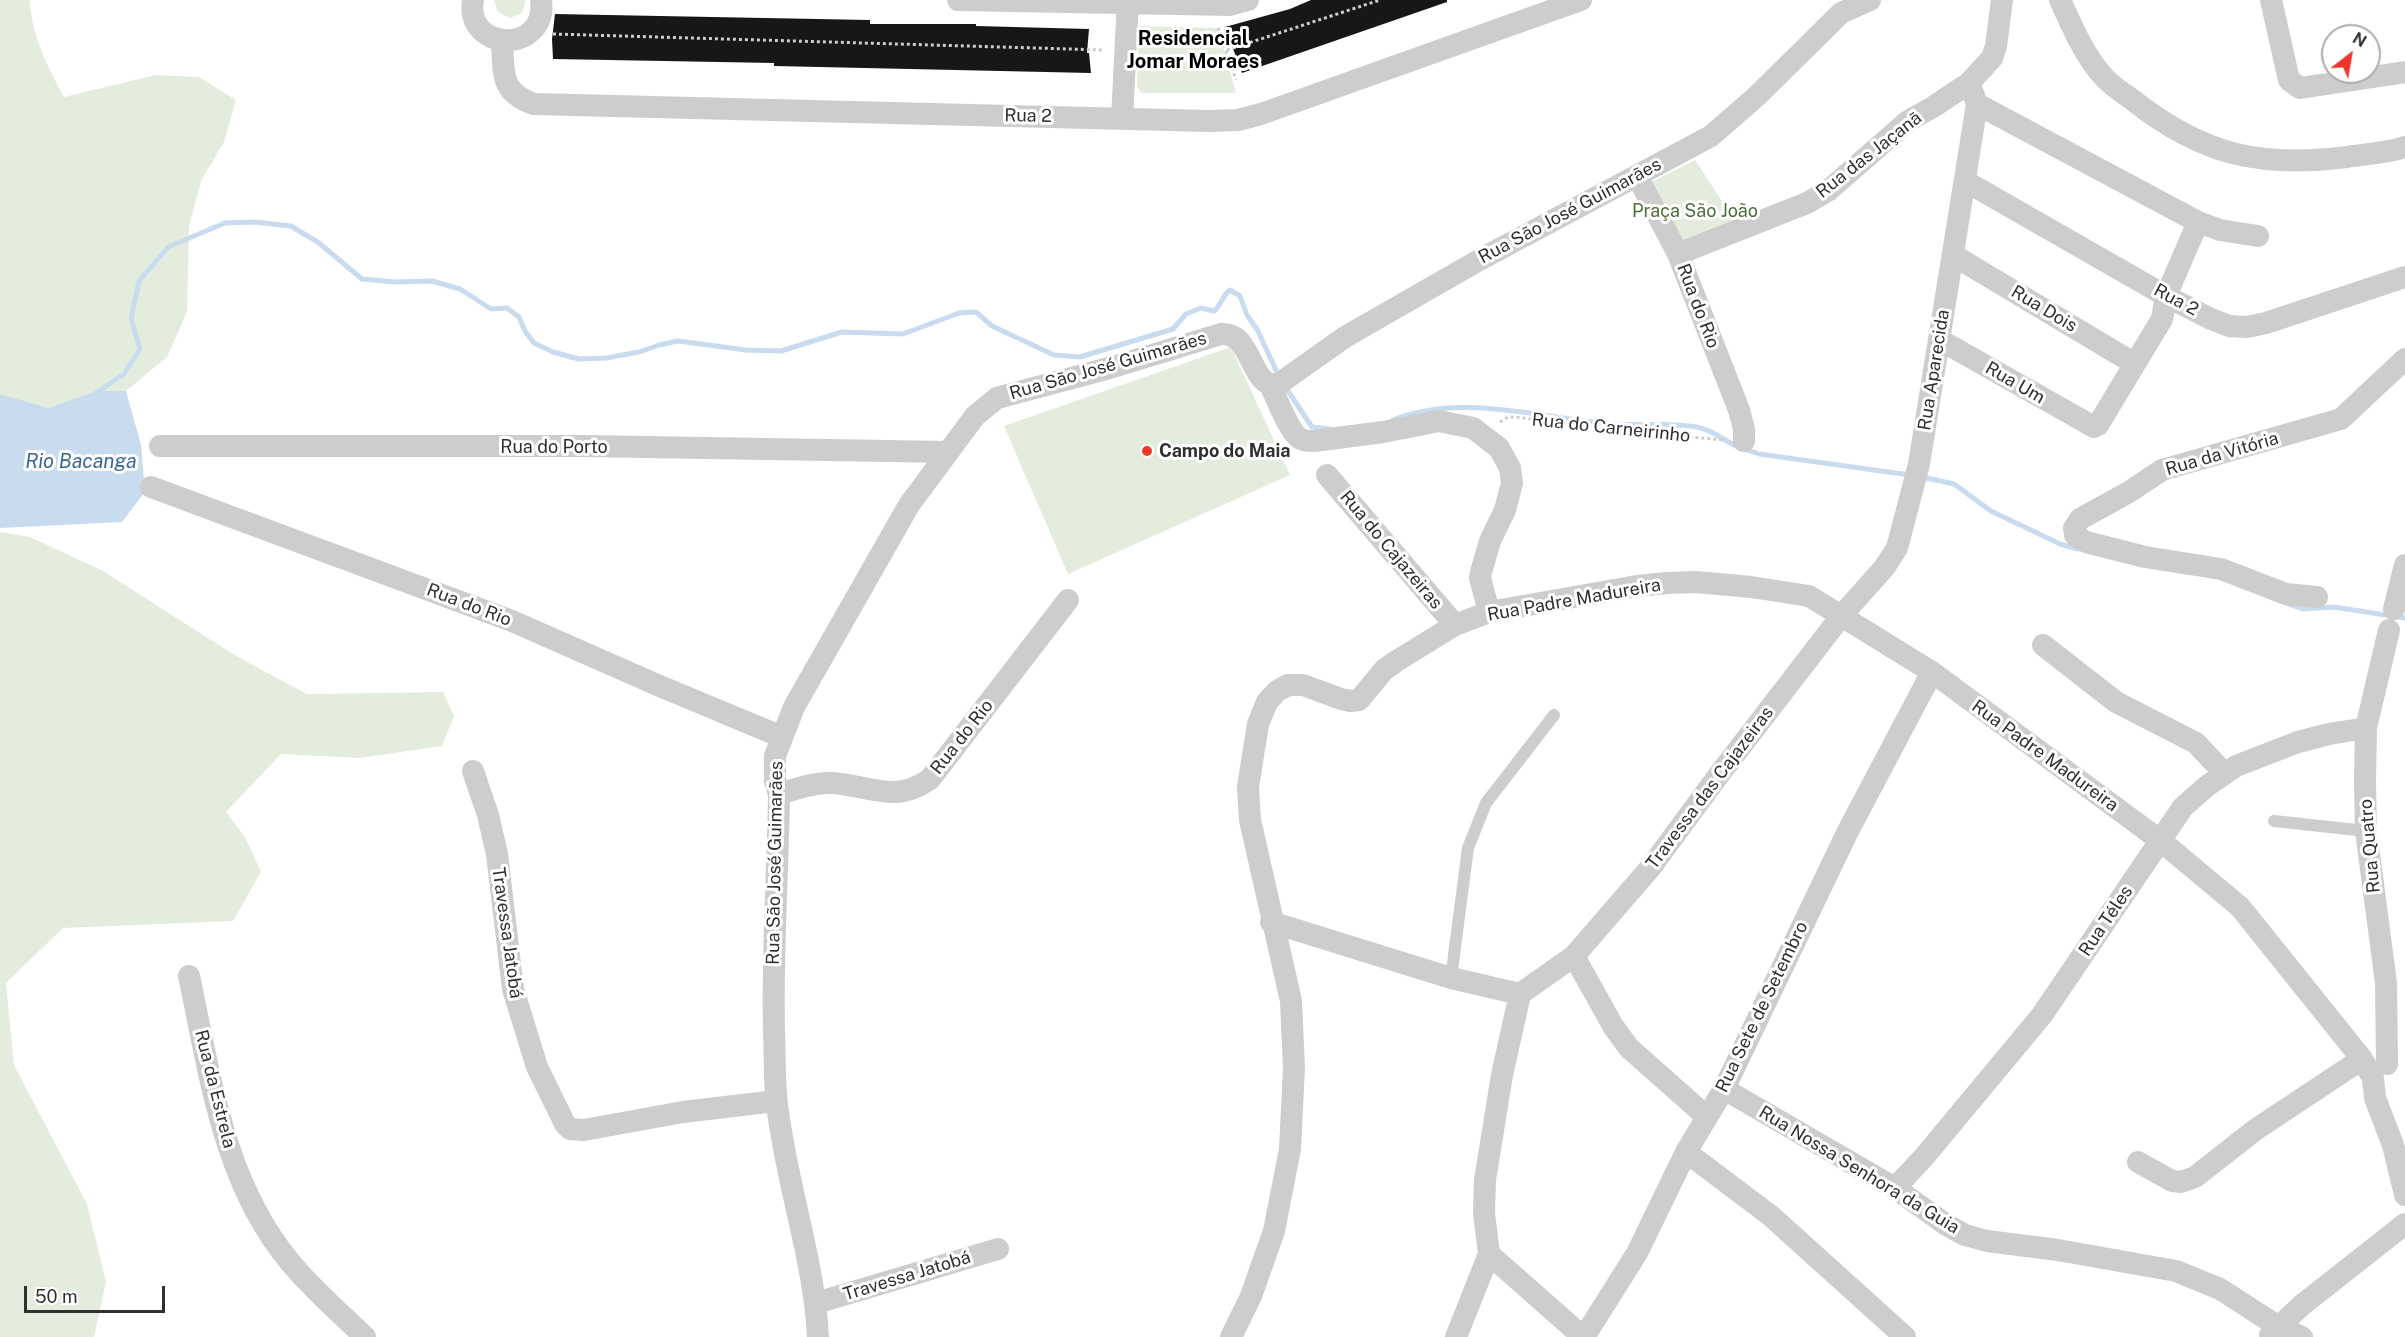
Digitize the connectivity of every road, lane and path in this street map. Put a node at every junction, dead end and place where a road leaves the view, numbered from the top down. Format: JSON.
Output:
{"nodes":[{"id":1,"x":473,"y":0,"type":"edge"},
{"id":2,"x":958,"y":0,"type":"edge"},
{"id":3,"x":1248,"y":0,"type":"edge"},
{"id":4,"x":1380,"y":0,"type":"edge"},
{"id":5,"x":1581,"y":0,"type":"edge"},
{"id":6,"x":1870,"y":0,"type":"edge"},
{"id":7,"x":2002,"y":0,"type":"edge"},
{"id":8,"x":2060,"y":0,"type":"edge"},
{"id":9,"x":2271,"y":0,"type":"edge"},
{"id":10,"x":1128,"y":2,"type":"edge"},
{"id":11,"x":544,"y":12,"type":"edge"},
{"id":12,"x":1218,"y":28,"type":"dead end"},
{"id":13,"x":502,"y":41,"type":"junction"},
{"id":14,"x":1227,"y":50,"type":"junction"},
{"id":15,"x":1115,"y":51,"type":"dead end"},
{"id":16,"x":2405,"y":72,"type":"edge"},
{"id":17,"x":1236,"y":80,"type":"dead end"},
{"id":18,"x":1969,"y":83,"type":"junction"},
{"id":19,"x":1977,"y":104,"type":"junction"},
{"id":20,"x":1122,"y":118,"type":"junction"},
{"id":21,"x":2405,"y":147,"type":"edge"},
{"id":22,"x":1637,"y":176,"type":"junction"},
{"id":23,"x":1965,"y":181,"type":"junction"},
{"id":24,"x":2198,"y":222,"type":"junction"},
{"id":25,"x":2258,"y":236,"type":"dead end"},
{"id":26,"x":1678,"y":254,"type":"junction"},
{"id":27,"x":1953,"y":255,"type":"junction"},
{"id":28,"x":2405,"y":277,"type":"edge"},
{"id":29,"x":2166,"y":296,"type":"junction"},
{"id":30,"x":1940,"y":340,"type":"junction"},
{"id":31,"x":2405,"y":359,"type":"edge"},
{"id":32,"x":2135,"y":364,"type":"junction"},
{"id":33,"x":1281,"y":380,"type":"junction"},
{"id":34,"x":1744,"y":441,"type":"joint"},
{"id":35,"x":1493,"y":442,"type":"junction"},
{"id":36,"x":160,"y":446,"type":"dead end"},
{"id":37,"x":948,"y":452,"type":"junction"},
{"id":38,"x":1327,"y":475,"type":"dead end"},
{"id":39,"x":152,"y":488,"type":"dead end"},
{"id":40,"x":2405,"y":565,"type":"edge"},
{"id":41,"x":2317,"y":597,"type":"dead end"},
{"id":42,"x":1068,"y":600,"type":"dead end"},
{"id":43,"x":1489,"y":612,"type":"junction"},
{"id":44,"x":1842,"y":615,"type":"junction"},
{"id":45,"x":1455,"y":626,"type":"junction"},
{"id":46,"x":2043,"y":645,"type":"dead end"},
{"id":47,"x":1932,"y":672,"type":"junction"},
{"id":48,"x":1554,"y":715,"type":"dead end"},
{"id":49,"x":2366,"y":728,"type":"junction"},
{"id":50,"x":782,"y":736,"type":"junction"},
{"id":51,"x":473,"y":771,"type":"dead end"},
{"id":52,"x":2224,"y":773,"type":"junction"},
{"id":53,"x":779,"y":794,"type":"junction"},
{"id":54,"x":2274,"y":821,"type":"dead end"},
{"id":55,"x":2366,"y":831,"type":"junction"},
{"id":56,"x":2160,"y":841,"type":"junction"},
{"id":57,"x":1271,"y":922,"type":"junction"},
{"id":58,"x":1574,"y":956,"type":"junction"},
{"id":59,"x":189,"y":976,"type":"dead end"},
{"id":60,"x":1450,"y":978,"type":"junction"},
{"id":61,"x":1520,"y":994,"type":"junction"},
{"id":62,"x":2362,"y":1059,"type":"junction"},
{"id":63,"x":2396,"y":1066,"type":"edge"},
{"id":64,"x":1724,"y":1089,"type":"junction"},
{"id":65,"x":776,"y":1101,"type":"junction"},
{"id":66,"x":1707,"y":1117,"type":"junction"},
{"id":67,"x":1686,"y":1152,"type":"junction"},
{"id":68,"x":2138,"y":1162,"type":"dead end"},
{"id":69,"x":1895,"y":1188,"type":"junction"},
{"id":70,"x":2404,"y":1191,"type":"edge"},
{"id":71,"x":2405,"y":1224,"type":"edge"},
{"id":72,"x":998,"y":1248,"type":"dead end"},
{"id":73,"x":1489,"y":1254,"type":"junction"},
{"id":74,"x":816,"y":1303,"type":"junction"},
{"id":75,"x":2273,"y":1332,"type":"edge"},
{"id":76,"x":365,"y":1337,"type":"edge"},
{"id":77,"x":818,"y":1337,"type":"edge"},
{"id":78,"x":1230,"y":1337,"type":"edge"},
{"id":79,"x":1456,"y":1337,"type":"edge"},
{"id":80,"x":1583,"y":1337,"type":"edge"},
{"id":81,"x":1905,"y":1337,"type":"edge"},
{"id":82,"x":2302,"y":1337,"type":"edge"}],
"edges":[{"from":1,"to":13,"type":"street"},
{"from":2,"to":10,"type":"street"},
{"from":3,"to":10,"type":"street"},
{"from":4,"to":14,"type":"path"},
{"from":5,"to":20,"type":"street","name":"Rua 2"},
{"from":6,"to":22,"type":"street","name":"Rua São José Guimarães"},
{"from":7,"to":18,"type":"street","name":"Rua das Jaçanã"},
{"from":8,"to":21,"type":"street"},
{"from":9,"to":16,"type":"street"},
{"from":10,"to":20,"type":"street"},
{"from":11,"to":13,"type":"street"},
{"from":11,"to":15,"type":"path"},
{"from":12,"to":14,"type":"path"},
{"from":13,"to":20,"type":"street","name":"Rua 2"},
{"from":14,"to":17,"type":"path"},
{"from":18,"to":19,"type":"street"},
{"from":18,"to":26,"type":"street","name":"Rua das Jaçanã"},
{"from":19,"to":23,"type":"street","name":"Rua Aparecida"},
{"from":19,"to":24,"type":"street"},
{"from":22,"to":26,"type":"street","name":"Rua do Rio"},
{"from":22,"to":33,"type":"street","name":"Rua São José Guimarães"},
{"from":23,"to":27,"type":"street","name":"Rua Aparecida"},
{"from":23,"to":29,"type":"street","name":"Rua 2"},
{"from":24,"to":25,"type":"street"},
{"from":24,"to":29,"type":"street"},
{"from":26,"to":34,"type":"street","name":"Rua do Rio"},
{"from":27,"to":30,"type":"street","name":"Rua Aparecida"},
{"from":27,"to":32,"type":"street","name":"Rua Dois"},
{"from":28,"to":29,"type":"street","name":"Rua 2"},
{"from":29,"to":32,"type":"street"},
{"from":30,"to":32,"type":"street","name":"Rua Um"},
{"from":30,"to":44,"type":"street","name":"Rua Aparecida"},
{"from":31,"to":41,"type":"street","name":"Rua da Vitória"},
{"from":33,"to":35,"type":"street"},
{"from":33,"to":37,"type":"street","name":"Rua São José Guimarães"},
{"from":34,"to":35,"type":"path","name":"Rua do Carneirinho"},
{"from":35,"to":43,"type":"street"},
{"from":36,"to":37,"type":"street","name":"Rua do Porto"},
{"from":37,"to":50,"type":"street","name":"Rua São José Guimarães"},
{"from":38,"to":45,"type":"street","name":"Rua do Cajazeiras"},
{"from":39,"to":50,"type":"street","name":"Rua do Rio"},
{"from":40,"to":49,"type":"street","name":"Rua Quatro"},
{"from":42,"to":53,"type":"street","name":"Rua do Rio"},
{"from":43,"to":44,"type":"street","name":"Rua Padre Madureira"},
{"from":43,"to":45,"type":"street","name":"Rua Padre Madureira"},
{"from":44,"to":47,"type":"street","name":"Rua Padre Madureira"},
{"from":44,"to":58,"type":"street","name":"Travessa das Cajazeiras"},
{"from":45,"to":57,"type":"street","name":"Rua Padre Madureira"},
{"from":46,"to":52,"type":"street"},
{"from":47,"to":56,"type":"street","name":"Rua Padre Madureira"},
{"from":47,"to":64,"type":"street","name":"Rua Sete de Setembro"},
{"from":48,"to":60,"type":"lane"},
{"from":49,"to":52,"type":"street","name":"Rua Téles"},
{"from":49,"to":55,"type":"street","name":"Rua Quatro"},
{"from":50,"to":53,"type":"street","name":"Rua São José Guimarães"},
{"from":51,"to":65,"type":"street","name":"Travessa Jatobá"},
{"from":52,"to":56,"type":"street","name":"Rua Téles"},
{"from":53,"to":65,"type":"street","name":"Rua São José Guimarães"},
{"from":54,"to":55,"type":"lane"},
{"from":55,"to":63,"type":"street","name":"Rua Quatro"},
{"from":56,"to":62,"type":"street","name":"Rua Padre Madureira"},
{"from":56,"to":69,"type":"street","name":"Rua Téles"},
{"from":57,"to":60,"type":"street"},
{"from":57,"to":78,"type":"street","name":"Rua Padre Madureira"},
{"from":58,"to":61,"type":"street","name":"Travessa das Cajazeiras"},
{"from":58,"to":66,"type":"street"},
{"from":59,"to":76,"type":"street","name":"Rua da Estrela"},
{"from":60,"to":61,"type":"street"},
{"from":61,"to":73,"type":"street"},
{"from":62,"to":63,"type":"street"},
{"from":62,"to":68,"type":"street"},
{"from":62,"to":70,"type":"street","name":"Rua Padre Madureira"},
{"from":64,"to":66,"type":"street","name":"Rua Sete de Setembro"},
{"from":64,"to":69,"type":"street","name":"Rua Nossa Senhora da Guia"},
{"from":65,"to":74,"type":"street","name":"Rua São José Guimarães"},
{"from":66,"to":67,"type":"street","name":"Rua Sete de Setembro"},
{"from":67,"to":80,"type":"street","name":"Rua Sete de Setembro"},
{"from":67,"to":81,"type":"street"},
{"from":69,"to":75,"type":"street","name":"Rua Nossa Senhora da Guia"},
{"from":71,"to":75,"type":"street"},
{"from":72,"to":74,"type":"street","name":"Travessa Jatobá"},
{"from":73,"to":79,"type":"street"},
{"from":73,"to":80,"type":"street"},
{"from":74,"to":77,"type":"street","name":"Rua São José Guimarães"},
{"from":75,"to":82,"type":"street","name":"Rua Nossa Senhora da Guia"}]}
